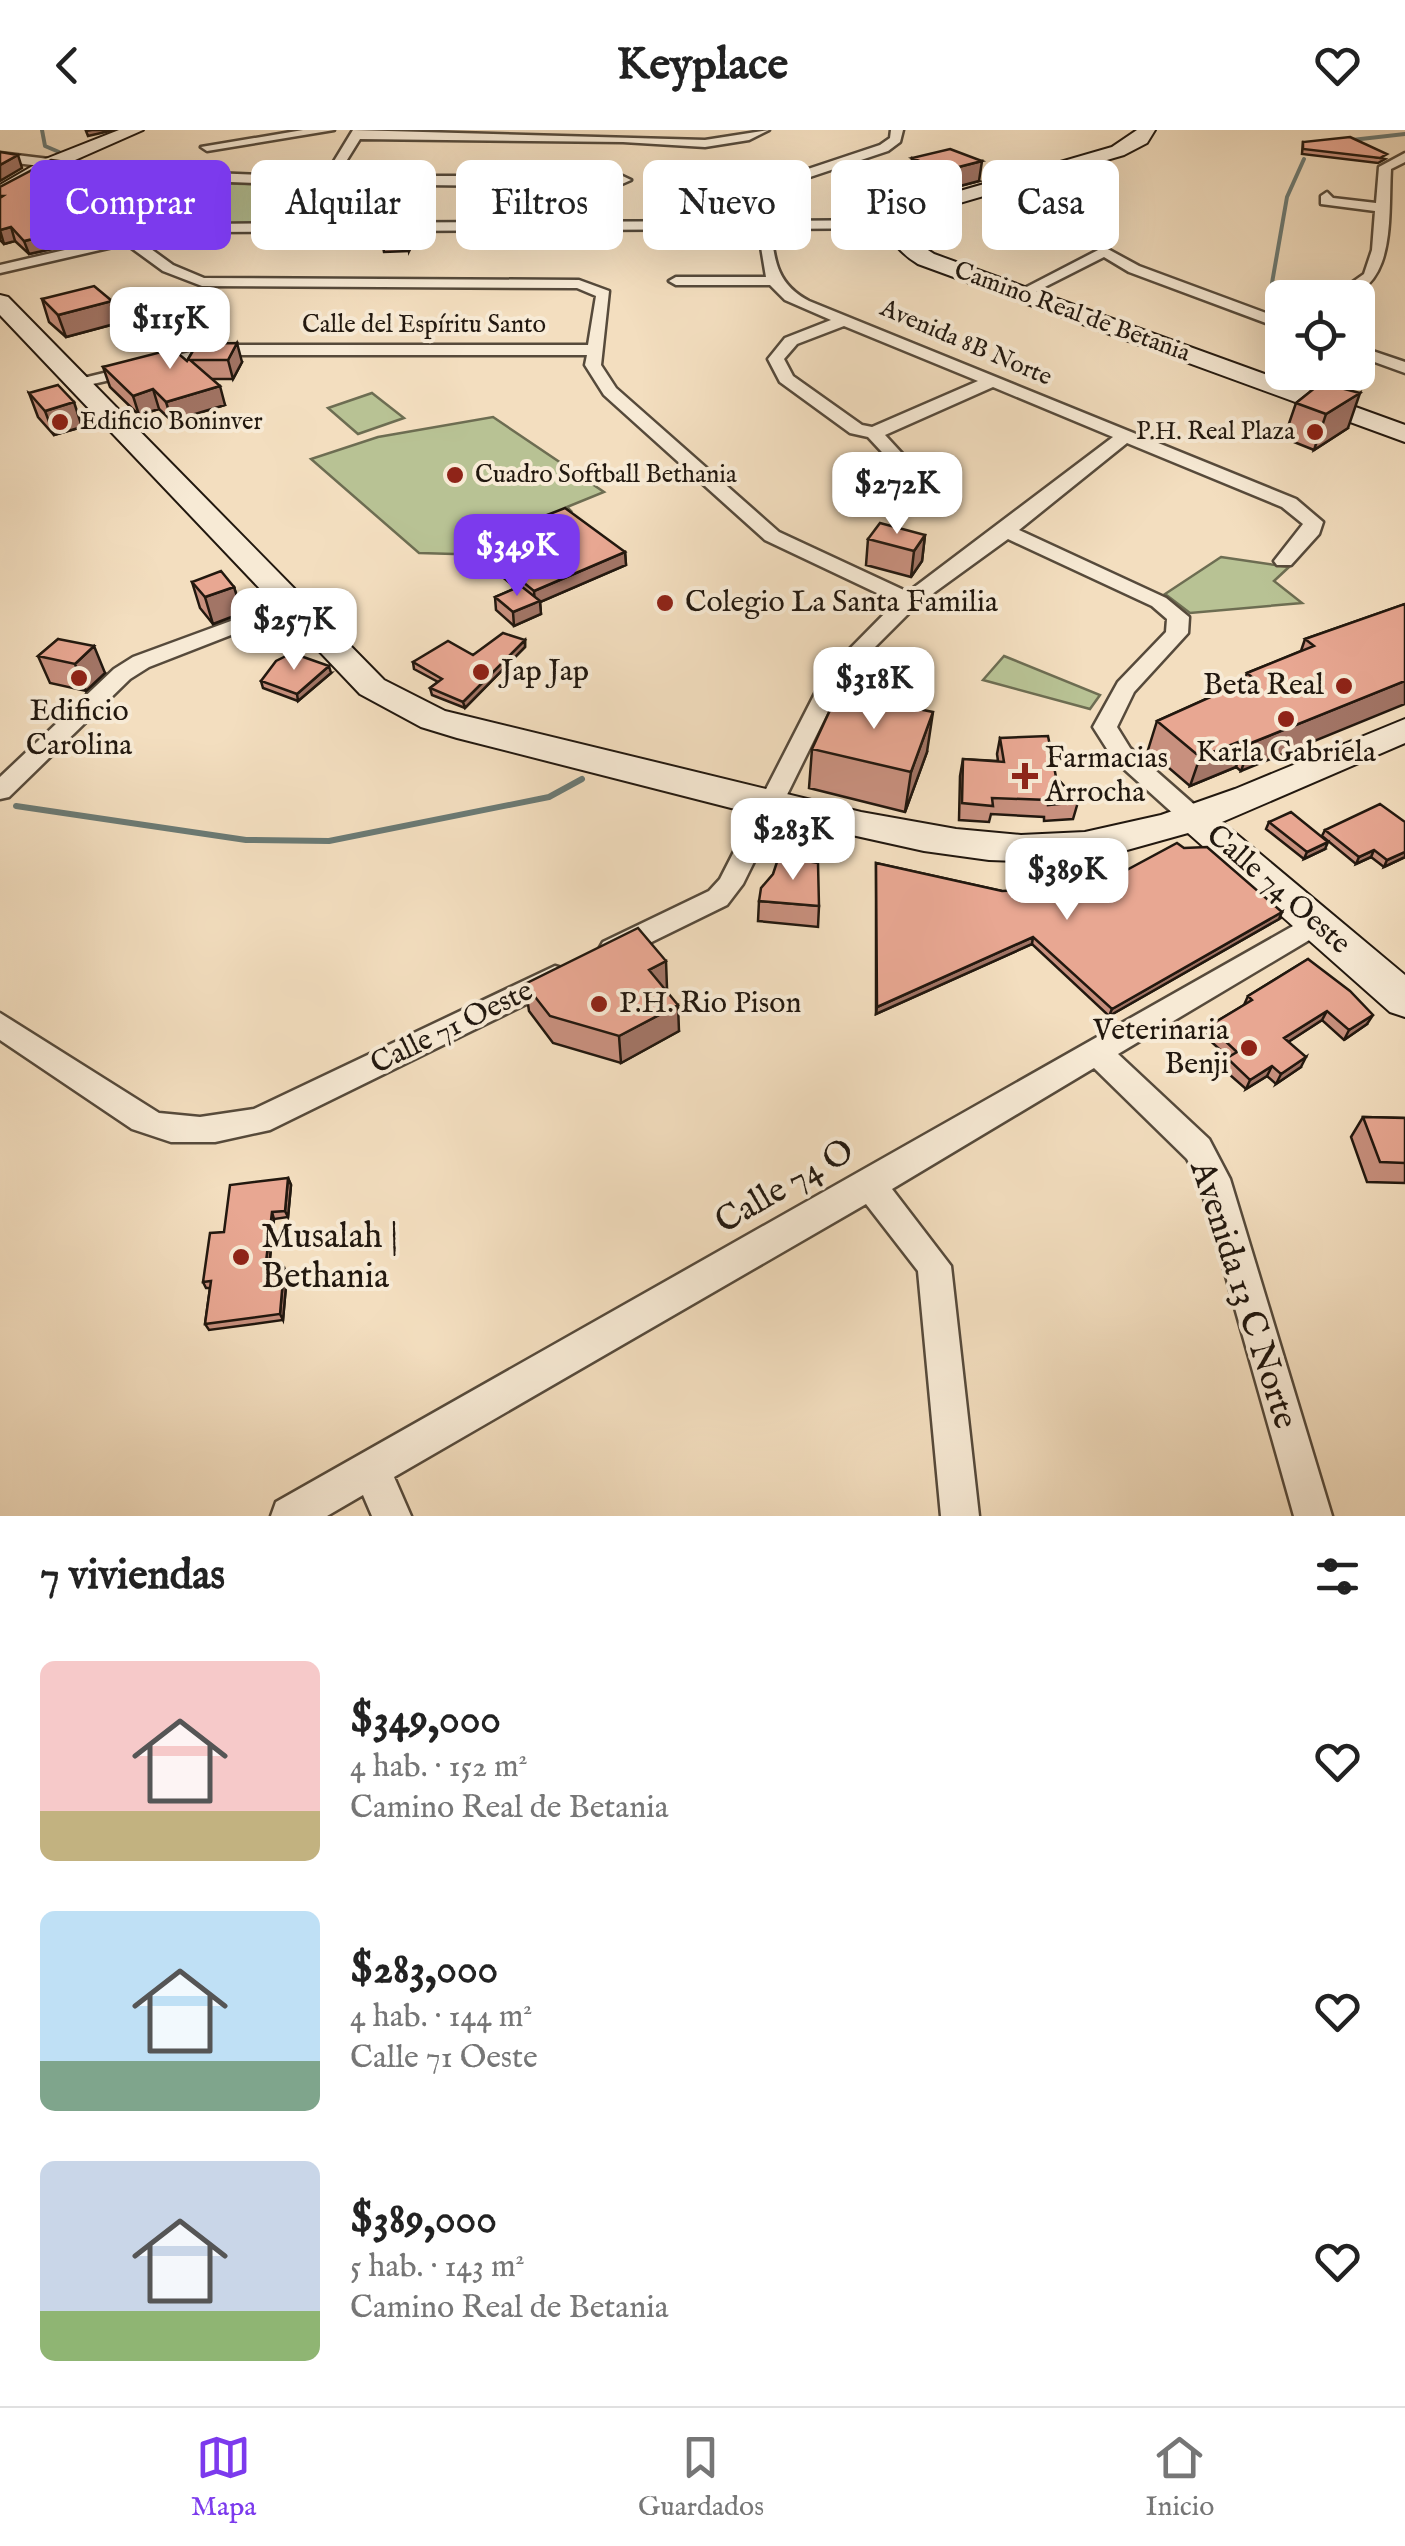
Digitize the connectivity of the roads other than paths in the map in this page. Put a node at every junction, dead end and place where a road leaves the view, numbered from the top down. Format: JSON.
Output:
{"nodes":[{"id":1,"x":134,"y":130,"type":"edge"},
{"id":2,"x":154,"y":130,"type":"edge"},
{"id":3,"x":328,"y":130,"type":"edge"},
{"id":4,"x":763,"y":130,"type":"edge"},
{"id":5,"x":897,"y":130,"type":"edge"},
{"id":6,"x":1146,"y":130,"type":"edge"},
{"id":7,"x":357,"y":133,"type":"edge"},
{"id":8,"x":90,"y":147,"type":"junction"},
{"id":9,"x":207,"y":148,"type":"dead end"},
{"id":10,"x":0,"y":157,"type":"edge"},
{"id":11,"x":1405,"y":158,"type":"edge"},
{"id":12,"x":59,"y":160,"type":"edge"},
{"id":13,"x":341,"y":160,"type":"edge"},
{"id":14,"x":30,"y":161,"type":"edge"},
{"id":15,"x":811,"y":173,"type":"edge"},
{"id":16,"x":30,"y":175,"type":"edge"},
{"id":17,"x":0,"y":192,"type":"edge"},
{"id":18,"x":962,"y":195,"type":"edge"},
{"id":19,"x":1326,"y":196,"type":"dead end"},
{"id":20,"x":1385,"y":211,"type":"junction"},
{"id":21,"x":436,"y":226,"type":"edge"},
{"id":22,"x":643,"y":226,"type":"edge"},
{"id":23,"x":81,"y":250,"type":"edge"},
{"id":24,"x":143,"y":250,"type":"edge"},
{"id":25,"x":770,"y":250,"type":"edge"},
{"id":26,"x":912,"y":250,"type":"edge"},
{"id":27,"x":0,"y":269,"type":"edge"},
{"id":28,"x":676,"y":280,"type":"dead end"},
{"id":29,"x":774,"y":280,"type":"junction"},
{"id":30,"x":1367,"y":280,"type":"edge"},
{"id":31,"x":1020,"y":294,"type":"junction"},
{"id":32,"x":0,"y":302,"type":"edge"},
{"id":33,"x":1265,"y":318,"type":"edge"},
{"id":34,"x":846,"y":320,"type":"junction"},
{"id":35,"x":595,"y":350,"type":"junction"},
{"id":36,"x":1375,"y":357,"type":"edge"},
{"id":37,"x":1405,"y":368,"type":"edge"},
{"id":38,"x":993,"y":381,"type":"junction"},
{"id":39,"x":77,"y":385,"type":"junction"},
{"id":40,"x":874,"y":432,"type":"junction"},
{"id":41,"x":1405,"y":434,"type":"edge"},
{"id":42,"x":1124,"y":436,"type":"junction"},
{"id":43,"x":900,"y":461,"type":"dead end"},
{"id":44,"x":1006,"y":532,"type":"junction"},
{"id":45,"x":1284,"y":561,"type":"dead end"},
{"id":46,"x":910,"y":601,"type":"junction"},
{"id":47,"x":291,"y":605,"type":"junction"},
{"id":48,"x":1405,"y":730,"type":"edge"},
{"id":49,"x":0,"y":791,"type":"edge"},
{"id":50,"x":770,"y":805,"type":"junction"},
{"id":51,"x":1196,"y":820,"type":"junction"},
{"id":52,"x":1316,"y":922,"type":"junction"},
{"id":53,"x":1405,"y":1000,"type":"edge"},
{"id":54,"x":0,"y":1025,"type":"edge"},
{"id":55,"x":1097,"y":1052,"type":"junction"},
{"id":56,"x":870,"y":1185,"type":"junction"},
{"id":57,"x":371,"y":1471,"type":"junction"},
{"id":58,"x":290,"y":1516,"type":"edge"},
{"id":59,"x":392,"y":1516,"type":"edge"},
{"id":60,"x":960,"y":1516,"type":"edge"},
{"id":61,"x":1312,"y":1516,"type":"edge"}],
"edges":[{"from":1,"to":8,"type":"street"},
{"from":2,"to":8,"type":"street"},
{"from":3,"to":9,"type":"street"},
{"from":4,"to":7,"type":"street"},
{"from":5,"to":15,"type":"street"},
{"from":6,"to":18,"type":"street"},
{"from":7,"to":13,"type":"street"},
{"from":8,"to":12,"type":"street"},
{"from":10,"to":14,"type":"street"},
{"from":11,"to":20,"type":"street"},
{"from":16,"to":17,"type":"street"},
{"from":19,"to":20,"type":"street"},
{"from":20,"to":30,"type":"street"},
{"from":21,"to":22,"type":"street"},
{"from":23,"to":27,"type":"street"},
{"from":24,"to":35,"type":"street"},
{"from":25,"to":29,"type":"street"},
{"from":26,"to":31,"type":"street","name":"Camino Real de Betania"},
{"from":28,"to":29,"type":"street"},
{"from":29,"to":34,"type":"street","name":"Avenida 8B Norte"},
{"from":31,"to":33,"type":"street"},
{"from":31,"to":41,"type":"street","name":"Camino Real de Betania"},
{"from":32,"to":39,"type":"street"},
{"from":34,"to":38,"type":"street","name":"Avenida 8B Norte"},
{"from":34,"to":40,"type":"street"},
{"from":35,"to":39,"type":"street","name":"Calle del Espíritu Santo"},
{"from":35,"to":46,"type":"street"},
{"from":36,"to":37,"type":"street"},
{"from":38,"to":40,"type":"street"},
{"from":38,"to":42,"type":"street","name":"Avenida 8B Norte"},
{"from":39,"to":47,"type":"street"},
{"from":40,"to":43,"type":"street"},
{"from":42,"to":44,"type":"street","name":"Calle 71 Oeste"},
{"from":42,"to":45,"type":"street","name":"Avenida 8B Norte"},
{"from":44,"to":46,"type":"street","name":"Calle 71 Oeste"},
{"from":44,"to":51,"type":"street"},
{"from":46,"to":50,"type":"street","name":"Calle 71 Oeste"},
{"from":47,"to":49,"type":"street"},
{"from":47,"to":50,"type":"street"},
{"from":48,"to":51,"type":"street"},
{"from":50,"to":51,"type":"street"},
{"from":50,"to":54,"type":"street","name":"Calle 71 Oeste"},
{"from":51,"to":52,"type":"street","name":"Calle 74 Oeste"},
{"from":52,"to":53,"type":"street","name":"Calle 74 Oeste"},
{"from":52,"to":55,"type":"street","name":"Calle 74 O"},
{"from":55,"to":56,"type":"street","name":"Calle 74 O"},
{"from":55,"to":61,"type":"street","name":"Avenida 13 C Norte"},
{"from":56,"to":57,"type":"street","name":"Calle 74 O"},
{"from":56,"to":60,"type":"street"},
{"from":57,"to":58,"type":"street","name":"Calle 74 O"},
{"from":57,"to":59,"type":"street"}]}
